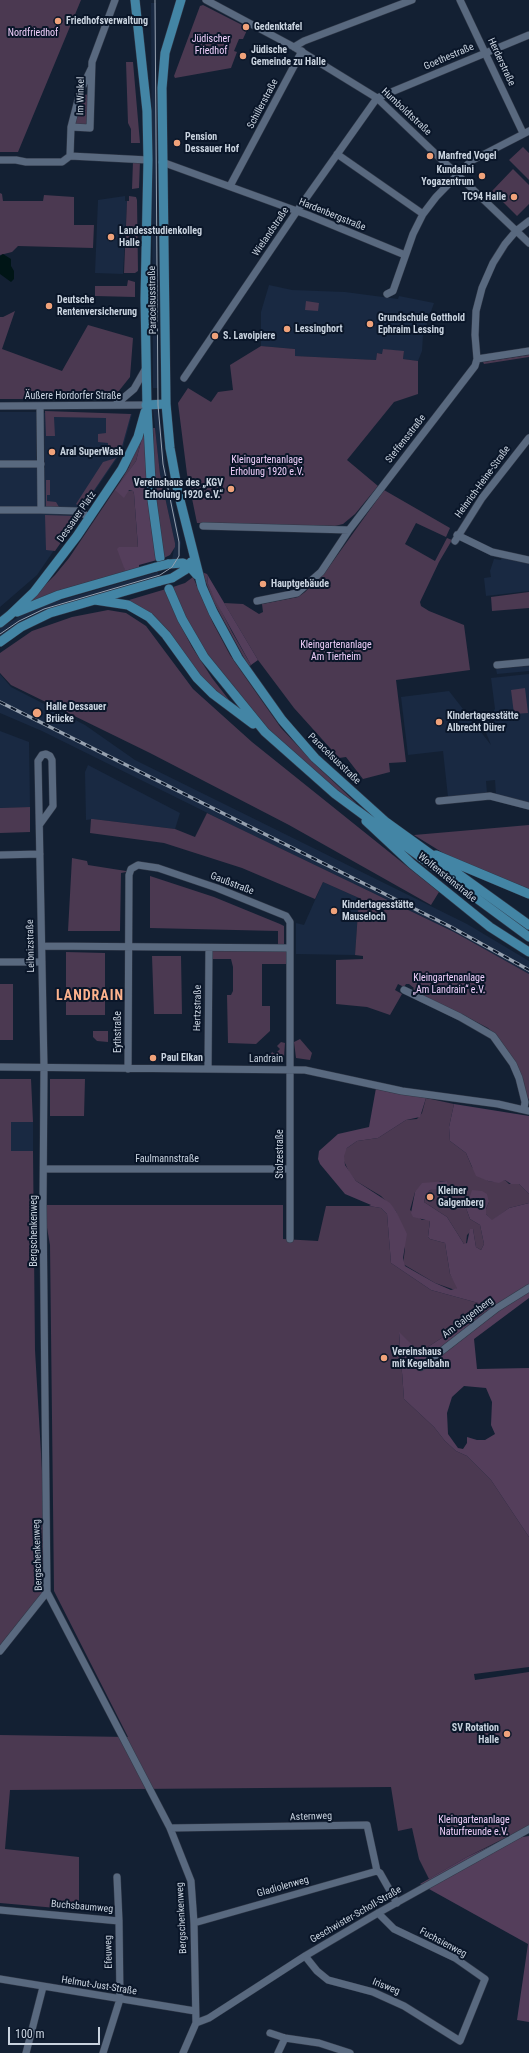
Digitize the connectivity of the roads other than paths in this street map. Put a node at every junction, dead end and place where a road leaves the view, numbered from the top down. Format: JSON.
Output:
{"nodes":[{"id":1,"x":115,"y":0,"type":"edge"},
{"id":2,"x":136,"y":0,"type":"edge"},
{"id":3,"x":181,"y":0,"type":"edge"},
{"id":4,"x":206,"y":0,"type":"edge"},
{"id":5,"x":412,"y":0,"type":"edge"},
{"id":6,"x":460,"y":0,"type":"edge"},
{"id":7,"x":529,"y":35,"type":"edge"},
{"id":8,"x":294,"y":47,"type":"junction"},
{"id":9,"x":302,"y":52,"type":"junction"},
{"id":10,"x":486,"y":53,"type":"junction"},
{"id":11,"x":91,"y":69,"type":"junction"},
{"id":12,"x":377,"y":98,"type":"junction"},
{"id":13,"x":71,"y":127,"type":"junction"},
{"id":14,"x":526,"y":132,"type":"edge"},
{"id":15,"x":337,"y":154,"type":"junction"},
{"id":16,"x":70,"y":156,"type":"junction"},
{"id":17,"x":0,"y":160,"type":"edge"},
{"id":18,"x":148,"y":160,"type":"junction"},
{"id":19,"x":162,"y":162,"type":"junction"},
{"id":20,"x":458,"y":175,"type":"junction"},
{"id":21,"x":230,"y":186,"type":"junction"},
{"id":22,"x":297,"y":211,"type":"junction"},
{"id":23,"x":423,"y":214,"type":"junction"},
{"id":24,"x":529,"y":221,"type":"edge"},
{"id":25,"x":516,"y":231,"type":"junction"},
{"id":26,"x":529,"y":243,"type":"edge"},
{"id":27,"x":406,"y":255,"type":"junction"},
{"id":28,"x":387,"y":294,"type":"dead end"},
{"id":29,"x":529,"y":351,"type":"edge"},
{"id":30,"x":477,"y":359,"type":"junction"},
{"id":31,"x":146,"y":368,"type":"junction"},
{"id":32,"x":184,"y":378,"type":"dead end"},
{"id":33,"x":166,"y":404,"type":"junction"},
{"id":34,"x":0,"y":406,"type":"edge"},
{"id":35,"x":40,"y":406,"type":"junction"},
{"id":36,"x":115,"y":406,"type":"junction"},
{"id":37,"x":147,"y":406,"type":"junction"},
{"id":38,"x":529,"y":438,"type":"edge"},
{"id":39,"x":0,"y":464,"type":"edge"},
{"id":40,"x":41,"y":464,"type":"junction"},
{"id":41,"x":0,"y":510,"type":"edge"},
{"id":42,"x":41,"y":510,"type":"junction"},
{"id":43,"x":90,"y":518,"type":"junction"},
{"id":44,"x":203,"y":526,"type":"dead end"},
{"id":45,"x":349,"y":530,"type":"junction"},
{"id":46,"x":192,"y":551,"type":"junction"},
{"id":47,"x":160,"y":558,"type":"dead end"},
{"id":48,"x":529,"y":560,"type":"edge"},
{"id":49,"x":189,"y":566,"type":"junction"},
{"id":50,"x":199,"y":578,"type":"junction"},
{"id":51,"x":169,"y":589,"type":"dead end"},
{"id":52,"x":95,"y":600,"type":"junction"},
{"id":53,"x":257,"y":601,"type":"dead end"},
{"id":54,"x":10,"y":616,"type":"junction"},
{"id":55,"x":0,"y":622,"type":"edge"},
{"id":56,"x":0,"y":642,"type":"edge"},
{"id":57,"x":529,"y":662,"type":"edge"},
{"id":58,"x":497,"y":665,"type":"dead end"},
{"id":59,"x":265,"y":732,"type":"junction"},
{"id":60,"x":439,"y":801,"type":"dead end"},
{"id":61,"x":529,"y":806,"type":"edge"},
{"id":62,"x":359,"y":812,"type":"junction"},
{"id":63,"x":40,"y":824,"type":"junction"},
{"id":64,"x":420,"y":848,"type":"junction"},
{"id":65,"x":40,"y":854,"type":"junction"},
{"id":66,"x":0,"y":855,"type":"edge"},
{"id":67,"x":138,"y":865,"type":"joint"},
{"id":68,"x":529,"y":894,"type":"edge"},
{"id":69,"x":529,"y":925,"type":"edge"},
{"id":70,"x":529,"y":937,"type":"edge"},
{"id":71,"x":42,"y":946,"type":"junction"},
{"id":72,"x":129,"y":947,"type":"junction"},
{"id":73,"x":209,"y":948,"type":"junction"},
{"id":74,"x":290,"y":948,"type":"junction"},
{"id":75,"x":529,"y":952,"type":"edge"},
{"id":76,"x":0,"y":962,"type":"edge"},
{"id":77,"x":42,"y":962,"type":"junction"},
{"id":78,"x":404,"y":990,"type":"dead end"},
{"id":79,"x":0,"y":1067,"type":"edge"},
{"id":80,"x":44,"y":1068,"type":"junction"},
{"id":81,"x":128,"y":1069,"type":"junction"},
{"id":82,"x":208,"y":1069,"type":"junction"},
{"id":83,"x":290,"y":1069,"type":"junction"},
{"id":84,"x":526,"y":1110,"type":"edge"},
{"id":85,"x":44,"y":1169,"type":"junction"},
{"id":86,"x":290,"y":1169,"type":"junction"},
{"id":87,"x":290,"y":1239,"type":"dead end"},
{"id":88,"x":529,"y":1288,"type":"edge"},
{"id":89,"x":420,"y":1367,"type":"dead end"},
{"id":90,"x":47,"y":1592,"type":"junction"},
{"id":91,"x":0,"y":1651,"type":"edge"},
{"id":92,"x":170,"y":1828,"type":"junction"},
{"id":93,"x":529,"y":1829,"type":"edge"},
{"id":94,"x":377,"y":1871,"type":"junction"},
{"id":95,"x":117,"y":1877,"type":"dead end"},
{"id":96,"x":397,"y":1903,"type":"junction"},
{"id":97,"x":0,"y":1910,"type":"edge"},
{"id":98,"x":378,"y":1914,"type":"junction"},
{"id":99,"x":119,"y":1920,"type":"junction"},
{"id":100,"x":194,"y":1923,"type":"junction"},
{"id":101,"x":305,"y":1956,"type":"junction"},
{"id":102,"x":0,"y":1979,"type":"edge"},
{"id":103,"x":43,"y":1987,"type":"junction"},
{"id":104,"x":120,"y":1999,"type":"junction"},
{"id":105,"x":195,"y":2011,"type":"junction"},
{"id":106,"x":196,"y":2023,"type":"junction"},
{"id":107,"x":270,"y":2033,"type":"dead end"},
{"id":108,"x":284,"y":2038,"type":"junction"},
{"id":109,"x":460,"y":2041,"type":"joint"},
{"id":110,"x":26,"y":2053,"type":"edge"},
{"id":111,"x":103,"y":2053,"type":"edge"},
{"id":112,"x":183,"y":2053,"type":"edge"},
{"id":113,"x":278,"y":2053,"type":"edge"},
{"id":114,"x":350,"y":2053,"type":"edge"}],
"edges":[{"from":1,"to":11,"type":"street","name":"Im Winkel"},
{"from":2,"to":18,"type":"main road","name":"Paracelsusstraße"},
{"from":3,"to":19,"type":"main road","name":"Paracelsusstraße"},
{"from":4,"to":8,"type":"street","name":"Humboldtstraße"},
{"from":5,"to":8,"type":"street"},
{"from":6,"to":10,"type":"street","name":"Herderstraße"},
{"from":7,"to":10,"type":"street","name":"Goethestraße"},
{"from":8,"to":9,"type":"street","name":"Humboldtstraße"},
{"from":9,"to":12,"type":"street","name":"Humboldtstraße"},
{"from":9,"to":21,"type":"street","name":"Schillerstraße"},
{"from":10,"to":12,"type":"street","name":"Goethestraße"},
{"from":10,"to":14,"type":"street","name":"Herderstraße"},
{"from":11,"to":13,"type":"street","name":"Im Winkel"},
{"from":11,"to":13,"type":"street","name":"Im Winkel"},
{"from":12,"to":15,"type":"street","name":"Wielandstraße"},
{"from":12,"to":20,"type":"street","name":"Humboldtstraße"},
{"from":13,"to":16,"type":"street","name":"Im Winkel"},
{"from":14,"to":20,"type":"street"},
{"from":15,"to":22,"type":"street","name":"Wielandstraße"},
{"from":15,"to":23,"type":"street"},
{"from":16,"to":17,"type":"street"},
{"from":16,"to":18,"type":"street"},
{"from":18,"to":31,"type":"main road","name":"Paracelsusstraße"},
{"from":19,"to":21,"type":"street","name":"Hardenbergstraße"},
{"from":19,"to":33,"type":"main road","name":"Paracelsusstraße"},
{"from":20,"to":23,"type":"street"},
{"from":20,"to":25,"type":"street","name":"Humboldtstraße"},
{"from":21,"to":22,"type":"street","name":"Hardenbergstraße"},
{"from":22,"to":27,"type":"street","name":"Hardenbergstraße"},
{"from":22,"to":32,"type":"street","name":"Wielandstraße"},
{"from":23,"to":27,"type":"street"},
{"from":24,"to":25,"type":"street"},
{"from":25,"to":26,"type":"street","name":"Humboldtstraße"},
{"from":25,"to":30,"type":"street"},
{"from":27,"to":28,"type":"street"},
{"from":29,"to":30,"type":"street"},
{"from":30,"to":45,"type":"street","name":"Steffensstraße"},
{"from":31,"to":36,"type":"street"},
{"from":31,"to":37,"type":"main road","name":"Paracelsusstraße"},
{"from":33,"to":37,"type":"main road"},
{"from":33,"to":46,"type":"main road","name":"Paracelsusstraße"},
{"from":34,"to":35,"type":"street","name":"Äußere Hordorfer Straße"},
{"from":35,"to":36,"type":"street","name":"Äußere Hordorfer Straße"},
{"from":35,"to":40,"type":"street"},
{"from":36,"to":37,"type":"street","name":"Äußere Hordorfer Straße"},
{"from":37,"to":43,"type":"main road","name":"Dessauer Platz"},
{"from":37,"to":47,"type":"main road","name":"Paracelsusstraße"},
{"from":38,"to":48,"type":"street","name":"Heinrich-Heine-Straße"},
{"from":39,"to":40,"type":"street"},
{"from":40,"to":42,"type":"street"},
{"from":41,"to":42,"type":"street"},
{"from":42,"to":43,"type":"street"},
{"from":43,"to":54,"type":"main road","name":"Dessauer Platz"},
{"from":44,"to":45,"type":"street"},
{"from":45,"to":53,"type":"street","name":"Steffensstraße"},
{"from":46,"to":49,"type":"main road","name":"Paracelsusstraße"},
{"from":46,"to":50,"type":"main road","name":"Paracelsusstraße"},
{"from":49,"to":50,"type":"main road"},
{"from":49,"to":52,"type":"main road","bridge":true},
{"from":49,"to":54,"type":"main road","bridge":true},
{"from":50,"to":64,"type":"main road","name":"Paracelsusstraße"},
{"from":51,"to":59,"type":"main road"},
{"from":52,"to":56,"type":"main road"},
{"from":52,"to":59,"type":"main road"},
{"from":54,"to":55,"type":"main road","name":"Dessauer Platz"},
{"from":57,"to":58,"type":"street"},
{"from":59,"to":62,"type":"main road"},
{"from":60,"to":61,"type":"street"},
{"from":62,"to":70,"type":"main road"},
{"from":62,"to":75,"type":"main road","name":"Wolfensteinstraße"},
{"from":63,"to":63,"type":"street","name":"Leibnizstraße"},
{"from":63,"to":65,"type":"street","name":"Leibnizstraße"},
{"from":64,"to":68,"type":"main road","name":"Wolfensteinstraße"},
{"from":64,"to":69,"type":"main road","name":"Paracelsusstraße"},
{"from":65,"to":66,"type":"street"},
{"from":65,"to":71,"type":"street","name":"Leibnizstraße"},
{"from":67,"to":72,"type":"street","name":"Eythstraße"},
{"from":67,"to":74,"type":"street","name":"Gaußstraße"},
{"from":71,"to":72,"type":"street"},
{"from":71,"to":77,"type":"street","name":"Leibnizstraße"},
{"from":72,"to":73,"type":"street"},
{"from":72,"to":81,"type":"street","name":"Eythstraße"},
{"from":73,"to":74,"type":"street"},
{"from":73,"to":82,"type":"street","name":"Hertzstraße"},
{"from":74,"to":83,"type":"street","name":"Gaußstraße"},
{"from":76,"to":77,"type":"street"},
{"from":77,"to":80,"type":"street","name":"Leibnizstraße"},
{"from":78,"to":84,"type":"street"},
{"from":79,"to":80,"type":"street","name":"Landrain"},
{"from":80,"to":81,"type":"street","name":"Landrain"},
{"from":80,"to":85,"type":"street","name":"Bergschenkenweg"},
{"from":81,"to":82,"type":"street","name":"Landrain"},
{"from":82,"to":83,"type":"street","name":"Landrain"},
{"from":83,"to":84,"type":"street","name":"Landrain"},
{"from":83,"to":86,"type":"street","name":"Stolzestraße"},
{"from":85,"to":86,"type":"street","name":"Faulmannstraße"},
{"from":85,"to":90,"type":"street","name":"Bergschenkenweg"},
{"from":86,"to":87,"type":"street","name":"Stolzestraße"},
{"from":88,"to":89,"type":"street","name":"Am Galgenberg"},
{"from":90,"to":91,"type":"street"},
{"from":90,"to":92,"type":"street","name":"Bergschenkenweg"},
{"from":92,"to":94,"type":"street","name":"Asternweg"},
{"from":92,"to":100,"type":"street","name":"Bergschenkenweg"},
{"from":93,"to":96,"type":"street","name":"Geschwister-Scholl-Straße"},
{"from":94,"to":96,"type":"street","name":"Asternweg"},
{"from":94,"to":100,"type":"street","name":"Gladiolenweg"},
{"from":95,"to":99,"type":"street","name":"Buchsbaumweg"},
{"from":96,"to":98,"type":"street","name":"Geschwister-Scholl-Straße"},
{"from":97,"to":99,"type":"street","name":"Buchsbaumweg"},
{"from":98,"to":101,"type":"street","name":"Geschwister-Scholl-Straße"},
{"from":98,"to":109,"type":"street","name":"Fuchsienweg"},
{"from":99,"to":104,"type":"street","name":"Efeuweg"},
{"from":100,"to":105,"type":"street","name":"Bergschenkenweg"},
{"from":101,"to":106,"type":"street","name":"Geschwister-Scholl-Straße"},
{"from":101,"to":109,"type":"street","name":"Irisweg"},
{"from":102,"to":103,"type":"street","name":"Helmut-Just-Straße"},
{"from":103,"to":104,"type":"street","name":"Helmut-Just-Straße"},
{"from":103,"to":110,"type":"street"},
{"from":104,"to":105,"type":"street","name":"Helmut-Just-Straße"},
{"from":104,"to":111,"type":"street","name":"Efeuweg"},
{"from":105,"to":106,"type":"street","name":"Bergschenkenweg"},
{"from":106,"to":112,"type":"street","name":"Bergschenkenweg"},
{"from":107,"to":108,"type":"street"},
{"from":108,"to":113,"type":"street"},
{"from":108,"to":114,"type":"street"}]}
